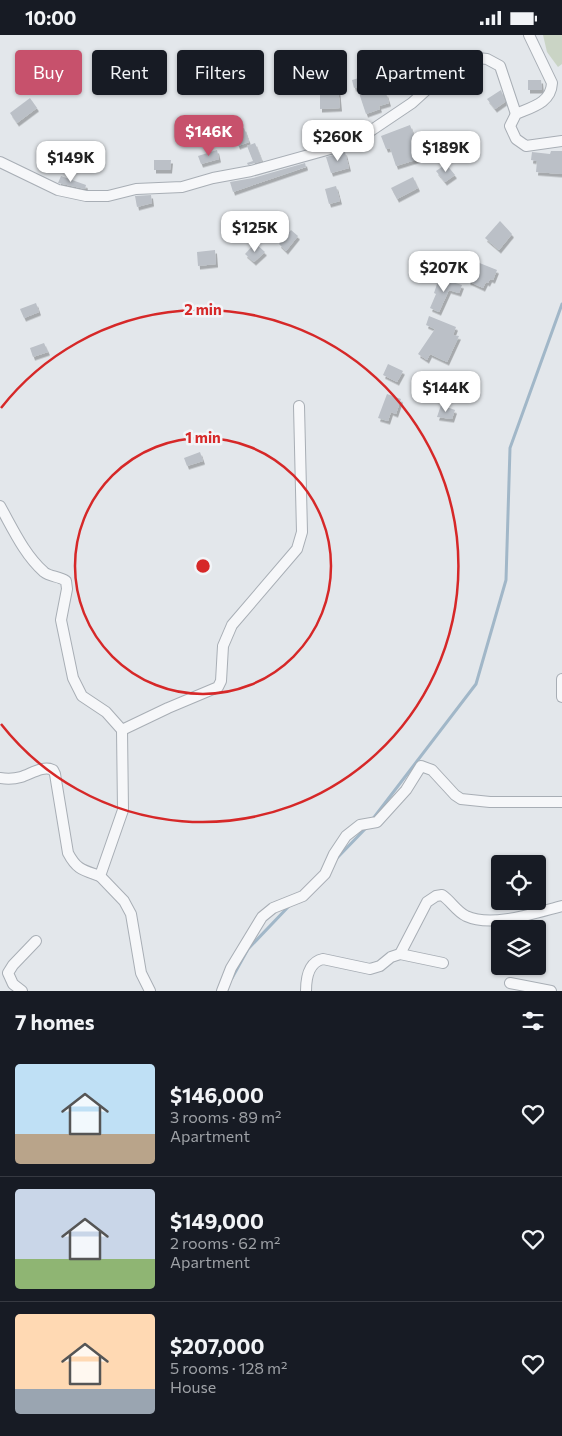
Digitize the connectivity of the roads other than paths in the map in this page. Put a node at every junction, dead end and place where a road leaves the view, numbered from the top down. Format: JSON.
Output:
{"nodes":[{"id":1,"x":529,"y":35,"type":"edge"},
{"id":2,"x":516,"y":114,"type":"junction"},
{"id":3,"x":562,"y":141,"type":"edge"},
{"id":4,"x":0,"y":162,"type":"edge"},
{"id":5,"x":299,"y":406,"type":"dead end"},
{"id":6,"x":0,"y":506,"type":"edge"},
{"id":7,"x":562,"y":679,"type":"edge"},
{"id":8,"x":562,"y":697,"type":"edge"},
{"id":9,"x":122,"y":730,"type":"junction"},
{"id":10,"x":0,"y":778,"type":"edge"},
{"id":11,"x":562,"y":802,"type":"edge"},
{"id":12,"x":100,"y":876,"type":"junction"},
{"id":13,"x":562,"y":906,"type":"edge"},
{"id":14,"x":36,"y":941,"type":"dead end"},
{"id":15,"x":400,"y":954,"type":"junction"},
{"id":16,"x":443,"y":963,"type":"dead end"},
{"id":17,"x":510,"y":983,"type":"dead end"},
{"id":18,"x":22,"y":991,"type":"edge"},
{"id":19,"x":150,"y":991,"type":"edge"},
{"id":20,"x":222,"y":991,"type":"edge"},
{"id":21,"x":306,"y":991,"type":"edge"},
{"id":22,"x":551,"y":991,"type":"edge"}],
"edges":[{"from":1,"to":2,"type":"street"},
{"from":2,"to":3,"type":"street"},
{"from":2,"to":4,"type":"street"},
{"from":5,"to":9,"type":"street"},
{"from":6,"to":9,"type":"street"},
{"from":7,"to":8,"type":"street"},
{"from":9,"to":12,"type":"street"},
{"from":10,"to":12,"type":"street"},
{"from":11,"to":20,"type":"street"},
{"from":12,"to":19,"type":"street"},
{"from":13,"to":15,"type":"street"},
{"from":14,"to":18,"type":"street"},
{"from":15,"to":16,"type":"street"},
{"from":15,"to":21,"type":"street"},
{"from":17,"to":22,"type":"street"}]}
